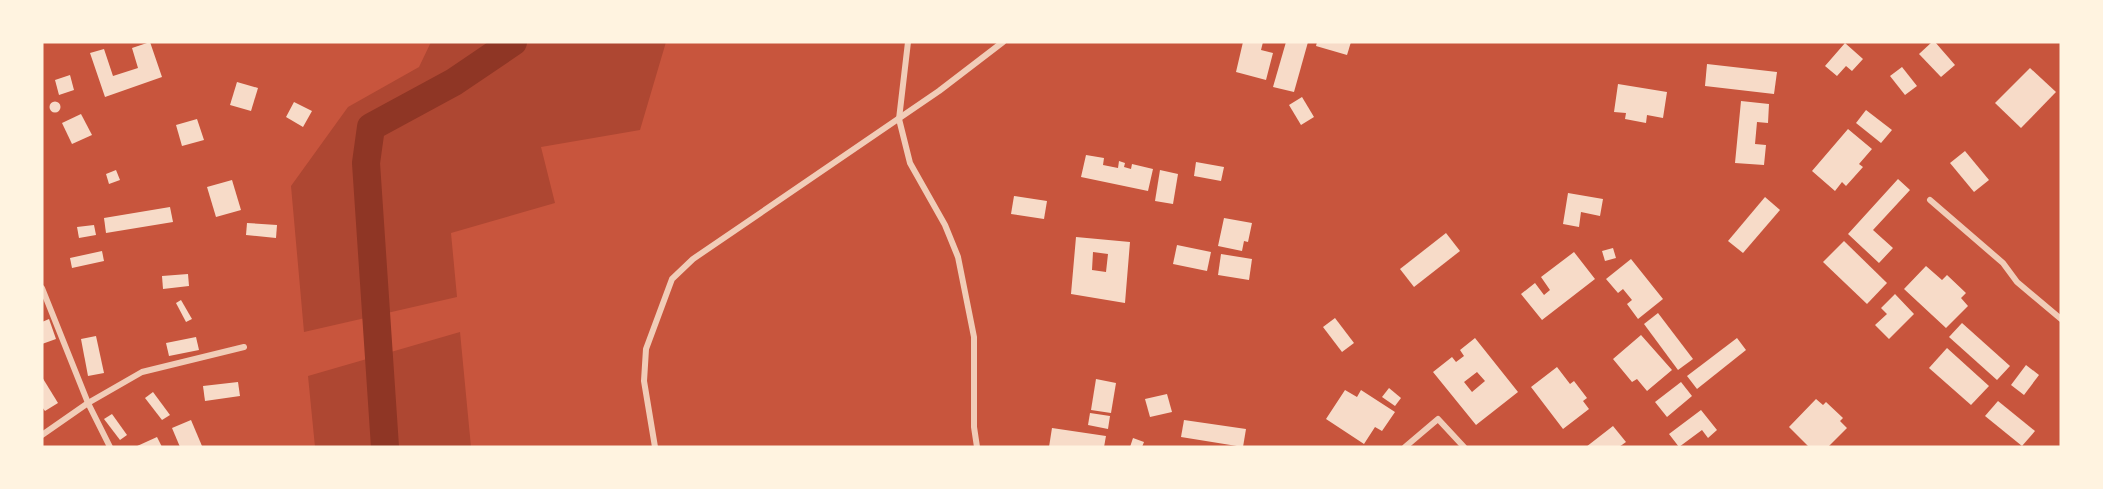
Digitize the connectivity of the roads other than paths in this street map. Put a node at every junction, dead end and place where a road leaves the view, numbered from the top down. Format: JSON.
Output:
{"nodes":[{"id":1,"x":908,"y":42,"type":"edge"},
{"id":2,"x":1003,"y":42,"type":"edge"},
{"id":3,"x":899,"y":119,"type":"junction"},
{"id":4,"x":1930,"y":200,"type":"dead end"},
{"id":5,"x":42,"y":288,"type":"edge"},
{"id":6,"x":2061,"y":319,"type":"edge"},
{"id":7,"x":244,"y":347,"type":"dead end"},
{"id":8,"x":88,"y":403,"type":"junction"},
{"id":9,"x":42,"y":435,"type":"edge"},
{"id":10,"x":110,"y":447,"type":"edge"},
{"id":11,"x":655,"y":447,"type":"edge"},
{"id":12,"x":977,"y":447,"type":"edge"},
{"id":13,"x":1405,"y":447,"type":"edge"},
{"id":14,"x":1464,"y":447,"type":"edge"}],
"edges":[{"from":1,"to":3,"type":"street"},
{"from":2,"to":3,"type":"street"},
{"from":3,"to":11,"type":"street"},
{"from":3,"to":12,"type":"street"},
{"from":4,"to":6,"type":"street"},
{"from":5,"to":8,"type":"street"},
{"from":7,"to":8,"type":"street"},
{"from":8,"to":9,"type":"street"},
{"from":8,"to":10,"type":"street"},
{"from":13,"to":14,"type":"street"}]}
